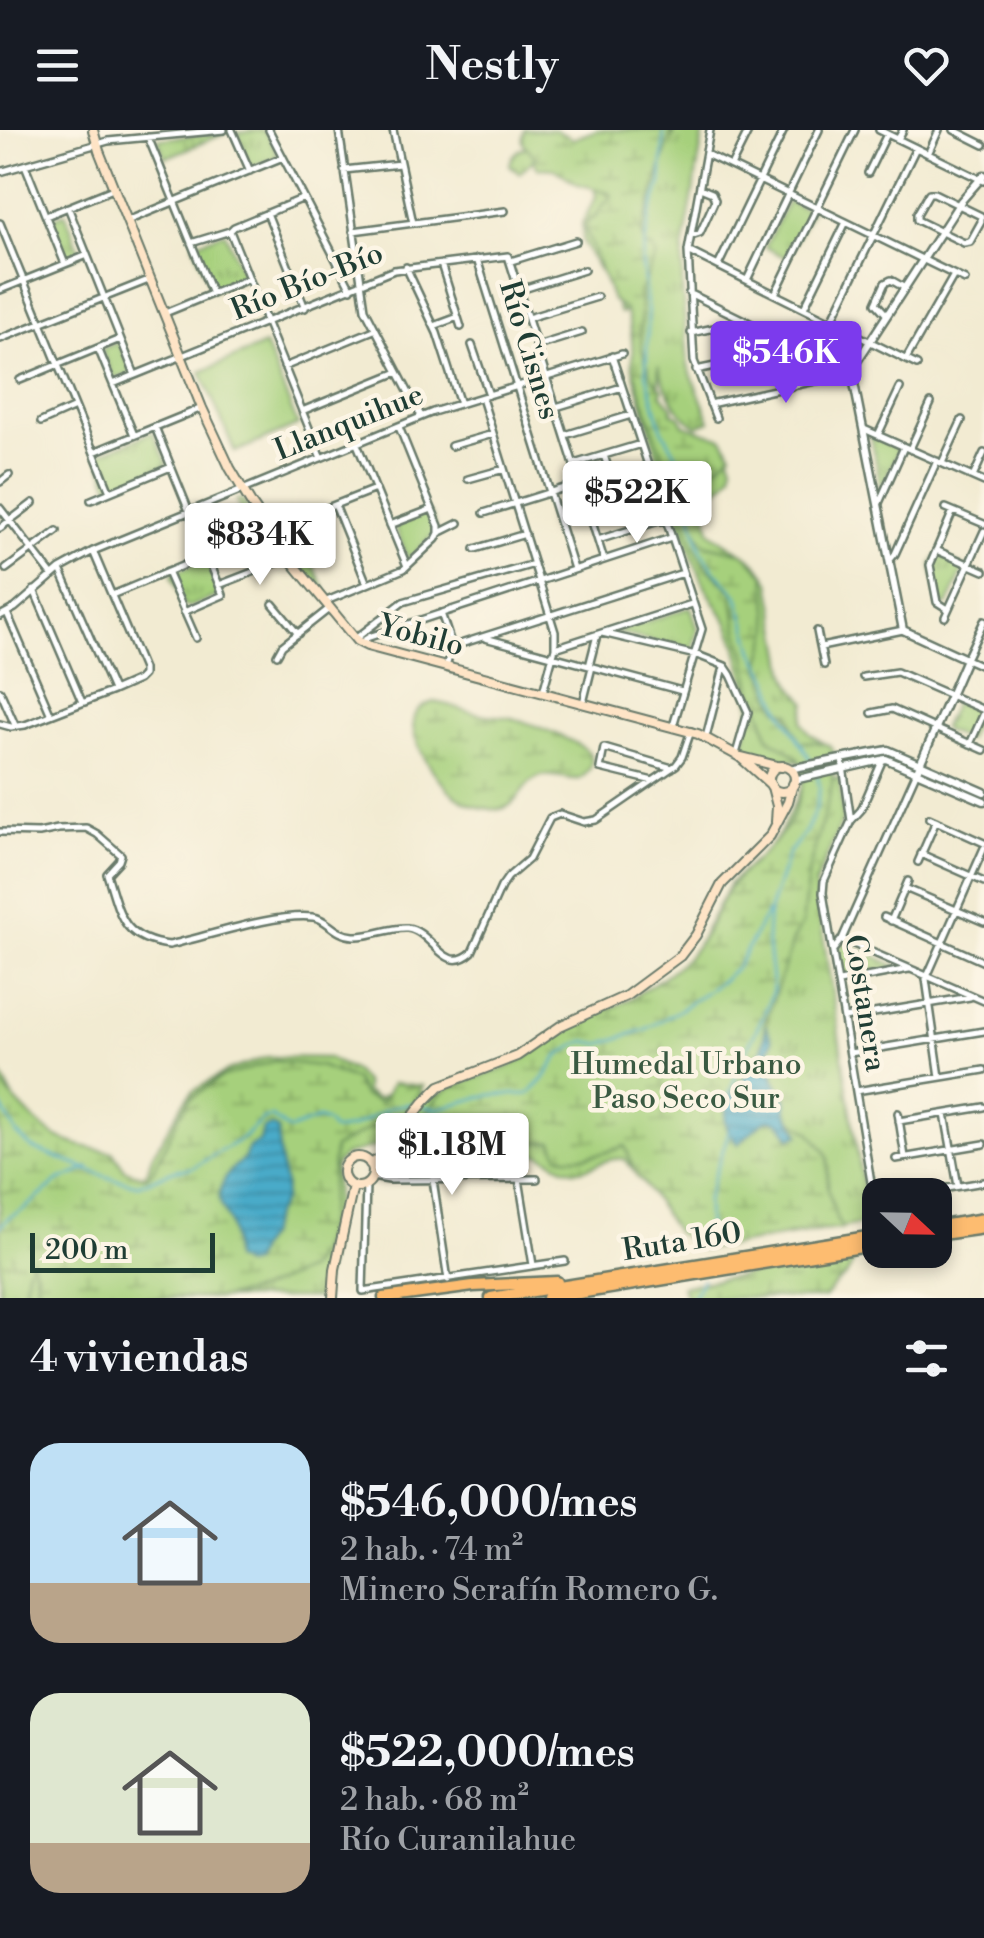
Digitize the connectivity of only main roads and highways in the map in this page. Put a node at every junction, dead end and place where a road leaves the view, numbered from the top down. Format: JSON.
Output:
{"nodes":[{"id":1,"x":93,"y":130,"type":"edge"},
{"id":2,"x":738,"y":755,"type":"junction"},
{"id":3,"x":785,"y":768,"type":"junction"},
{"id":4,"x":798,"y":777,"type":"junction"},
{"id":5,"x":771,"y":786,"type":"junction"},
{"id":6,"x":776,"y":826,"type":"junction"},
{"id":7,"x":370,"y":1164,"type":"junction"},
{"id":8,"x":353,"y":1186,"type":"junction"},
{"id":9,"x":984,"y":1219,"type":"edge"},
{"id":10,"x":952,"y":1224,"type":"edge"},
{"id":11,"x":984,"y":1228,"type":"edge"},
{"id":12,"x":952,"y":1233,"type":"edge"},
{"id":13,"x":862,"y":1239,"type":"edge"},
{"id":14,"x":862,"y":1247,"type":"edge"},
{"id":15,"x":612,"y":1279,"type":"junction"},
{"id":16,"x":587,"y":1292,"type":"junction"},
{"id":17,"x":332,"y":1298,"type":"edge"},
{"id":18,"x":384,"y":1298,"type":"edge"},
{"id":19,"x":492,"y":1298,"type":"edge"},
{"id":20,"x":548,"y":1298,"type":"edge"},
{"id":21,"x":564,"y":1298,"type":"edge"}],
"edges":[{"from":1,"to":2,"type":"main road","name":"Yobilo"},
{"from":2,"to":3,"type":"main road","name":"Yobilo"},
{"from":2,"to":5,"type":"main road","name":"Yobilo"},
{"from":3,"to":4,"type":"main road"},
{"from":3,"to":5,"type":"main road"},
{"from":4,"to":5,"type":"main road"},
{"from":4,"to":6,"type":"main road"},
{"from":5,"to":6,"type":"main road"},
{"from":6,"to":7,"type":"main road"},
{"from":7,"to":8,"type":"main road"},
{"from":7,"to":8,"type":"main road"},
{"from":8,"to":17,"type":"main road"},
{"from":9,"to":10,"type":"highway"},
{"from":11,"to":12,"type":"highway"},
{"from":13,"to":15,"type":"highway","name":"Ruta 160"},
{"from":14,"to":16,"type":"highway","name":"Ruta 160"},
{"from":15,"to":18,"type":"highway"},
{"from":15,"to":19,"type":"highway","name":"Ruta 160"},
{"from":16,"to":20,"type":"highway","name":"Ruta 160"},
{"from":16,"to":21,"type":"highway"}]}
